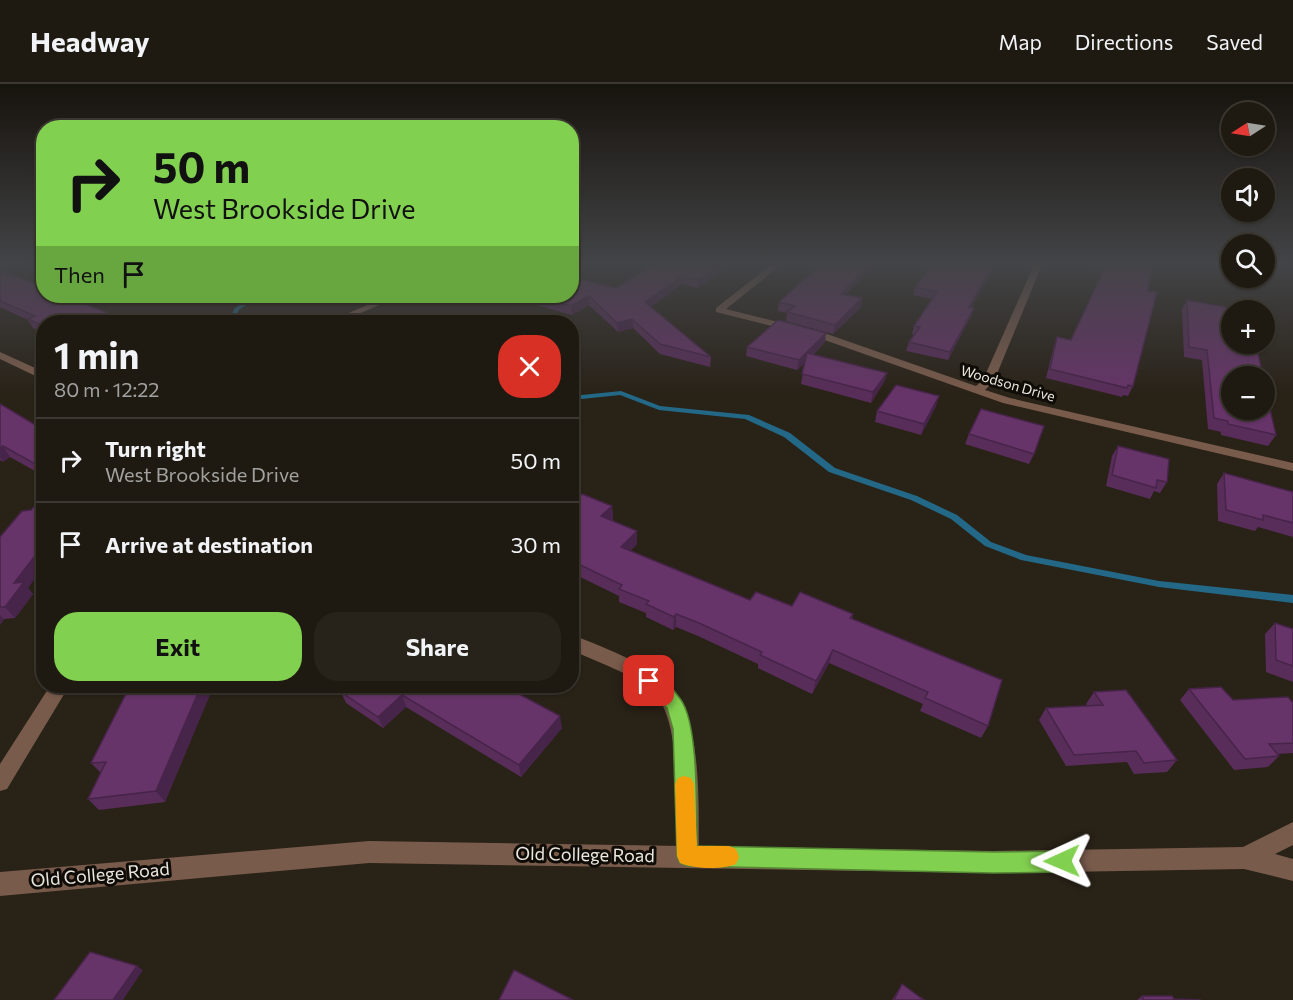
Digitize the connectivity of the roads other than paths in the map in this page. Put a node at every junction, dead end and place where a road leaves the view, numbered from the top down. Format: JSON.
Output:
{"nodes":[{"id":1,"x":367,"y":308,"type":"edge"},
{"id":2,"x":722,"y":308,"type":"edge"},
{"id":3,"x":1020,"y":308,"type":"edge"},
{"id":4,"x":349,"y":315,"type":"edge"},
{"id":5,"x":0,"y":355,"type":"edge"},
{"id":6,"x":36,"y":373,"type":"edge"},
{"id":7,"x":976,"y":392,"type":"junction"},
{"id":8,"x":1293,"y":467,"type":"edge"},
{"id":9,"x":579,"y":646,"type":"edge"},
{"id":10,"x":56,"y":693,"type":"edge"},
{"id":11,"x":0,"y":782,"type":"edge"},
{"id":12,"x":1293,"y":833,"type":"edge"},
{"id":13,"x":688,"y":856,"type":"junction"},
{"id":14,"x":1244,"y":858,"type":"junction"},
{"id":15,"x":1293,"y":870,"type":"edge"},
{"id":16,"x":0,"y":884,"type":"edge"}],
"edges":[{"from":1,"to":4,"type":"street"},
{"from":2,"to":7,"type":"street","name":"Woodson Drive"},
{"from":3,"to":7,"type":"street"},
{"from":5,"to":6,"type":"street"},
{"from":7,"to":8,"type":"street","name":"Woodson Drive"},
{"from":9,"to":13,"type":"street"},
{"from":10,"to":11,"type":"street"},
{"from":12,"to":14,"type":"street","name":"Old College Road"},
{"from":13,"to":14,"type":"street","name":"Old College Road"},
{"from":13,"to":16,"type":"street","name":"Old College Road"},
{"from":14,"to":15,"type":"street","name":"Old College Road"}]}
